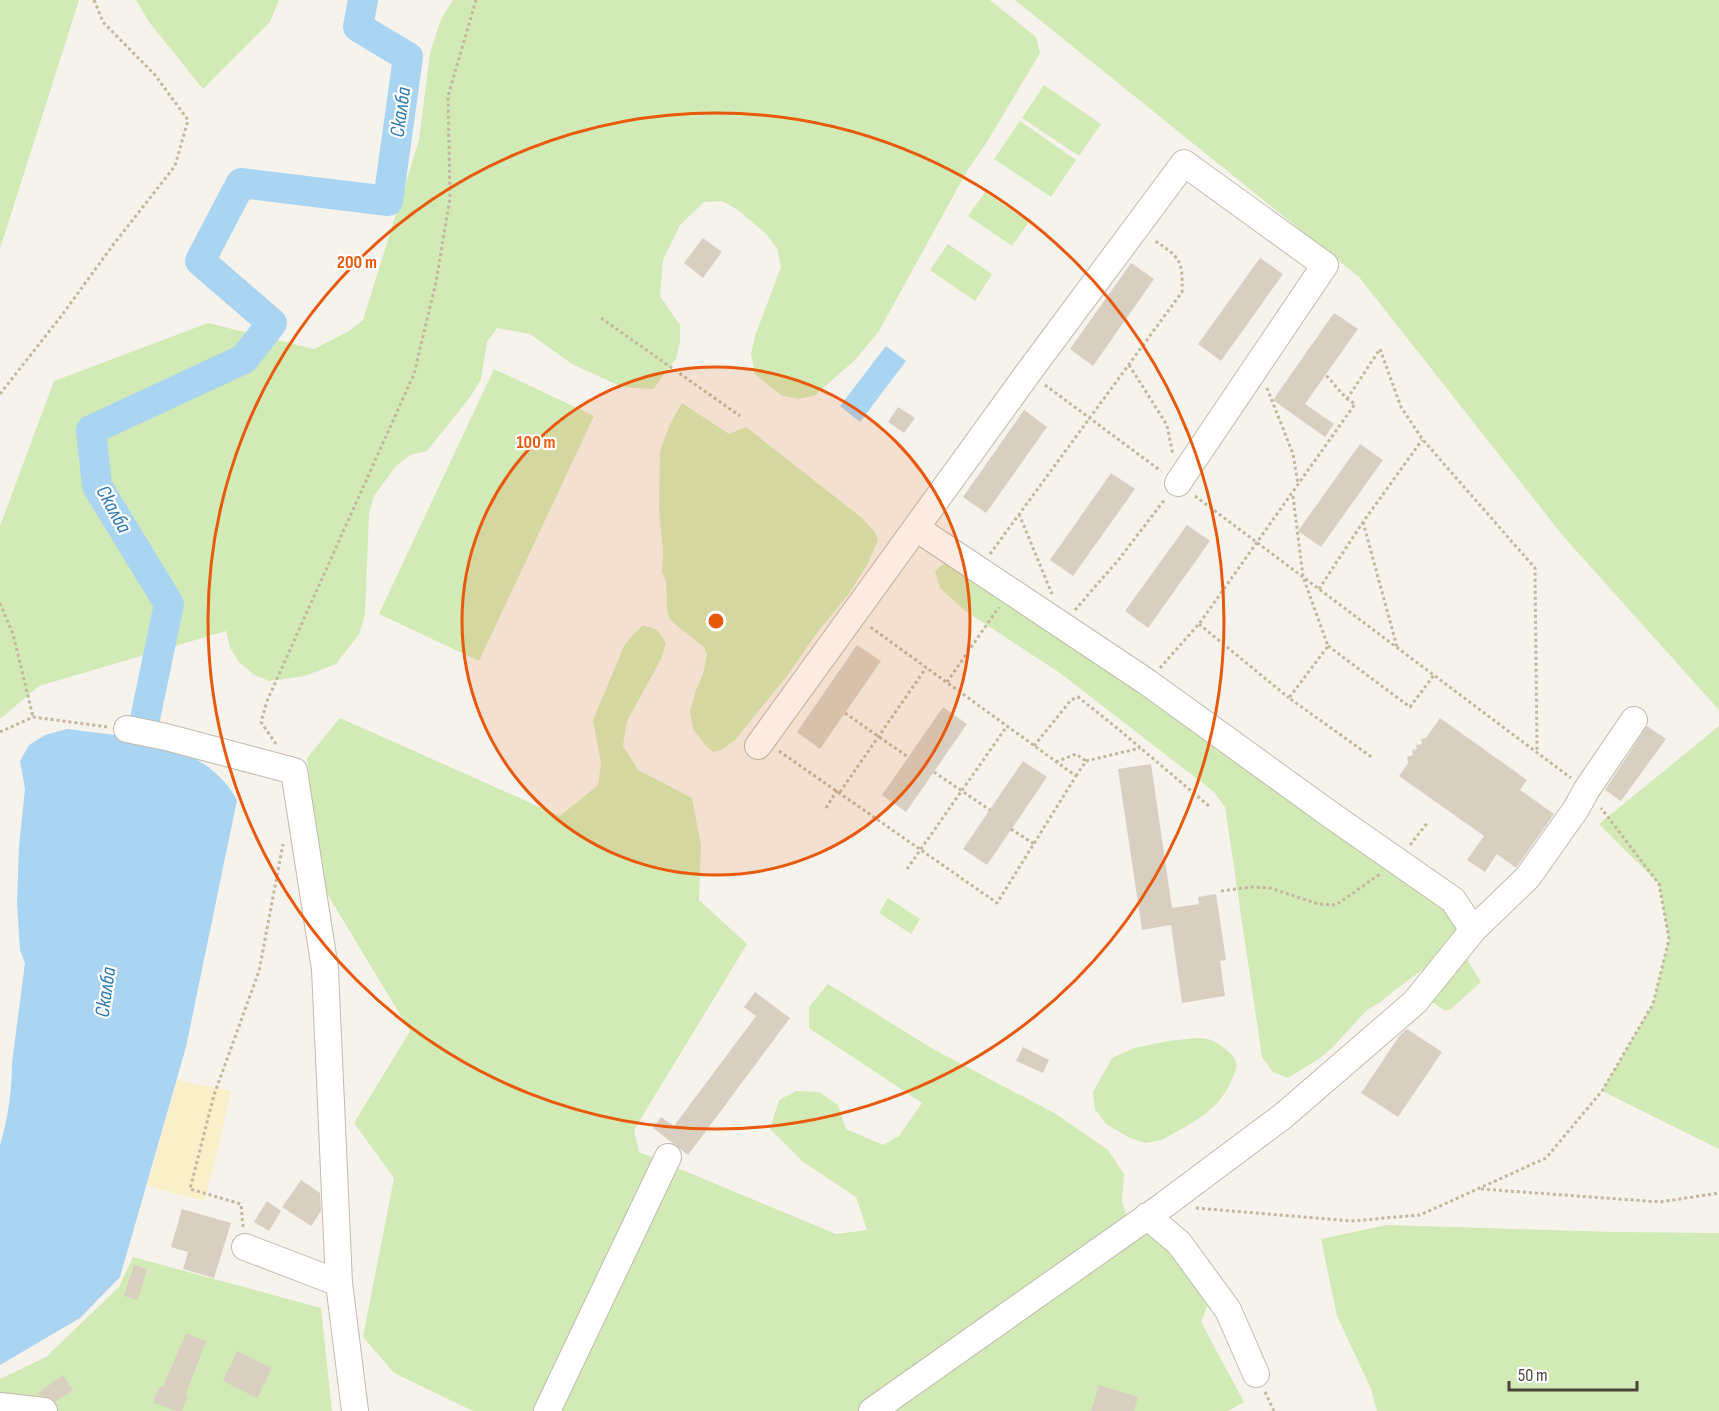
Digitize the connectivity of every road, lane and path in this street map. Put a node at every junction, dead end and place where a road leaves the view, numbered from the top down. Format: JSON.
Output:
{"nodes":[{"id":1,"x":94,"y":0,"type":"edge"},
{"id":2,"x":476,"y":0,"type":"edge"},
{"id":3,"x":1136,"y":228,"type":"junction"},
{"id":4,"x":601,"y":318,"type":"dead end"},
{"id":5,"x":1263,"y":356,"type":"junction"},
{"id":6,"x":1129,"y":365,"type":"junction"},
{"id":7,"x":1326,"y":375,"type":"dead end"},
{"id":8,"x":0,"y":394,"type":"edge"},
{"id":9,"x":1347,"y":399,"type":"junction"},
{"id":10,"x":740,"y":416,"type":"dead end"},
{"id":11,"x":1423,"y":440,"type":"junction"},
{"id":12,"x":1178,"y":483,"type":"junction"},
{"id":13,"x":1299,"y":486,"type":"junction"},
{"id":14,"x":1293,"y":494,"type":"junction"},
{"id":15,"x":1019,"y":514,"type":"junction"},
{"id":16,"x":1363,"y":522,"type":"junction"},
{"id":17,"x":916,"y":528,"type":"junction"},
{"id":18,"x":979,"y":570,"type":"junction"},
{"id":19,"x":1319,"y":589,"type":"dead end"},
{"id":20,"x":1011,"y":591,"type":"junction"},
{"id":21,"x":0,"y":603,"type":"edge"},
{"id":22,"x":853,"y":614,"type":"junction"},
{"id":23,"x":1063,"y":624,"type":"junction"},
{"id":24,"x":1199,"y":624,"type":"junction"},
{"id":25,"x":1328,"y":646,"type":"junction"},
{"id":26,"x":1397,"y":647,"type":"dead end"},
{"id":27,"x":926,"y":667,"type":"junction"},
{"id":28,"x":1434,"y":675,"type":"dead end"},
{"id":29,"x":947,"y":682,"type":"junction"},
{"id":30,"x":1147,"y":682,"type":"junction"},
{"id":31,"x":1289,"y":698,"type":"junction"},
{"id":32,"x":845,"y":713,"type":"dead end"},
{"id":33,"x":33,"y":717,"type":"junction"},
{"id":34,"x":1634,"y":720,"type":"dead end"},
{"id":35,"x":1007,"y":726,"type":"junction"},
{"id":36,"x":127,"y":729,"type":"joint"},
{"id":37,"x":0,"y":732,"type":"edge"},
{"id":38,"x":878,"y":736,"type":"junction"},
{"id":39,"x":760,"y":743,"type":"joint"},
{"id":40,"x":1034,"y":746,"type":"junction"},
{"id":41,"x":1140,"y":748,"type":"junction"},
{"id":42,"x":1537,"y":752,"type":"dead end"},
{"id":43,"x":908,"y":757,"type":"dead end"},
{"id":44,"x":1373,"y":758,"type":"dead end"},
{"id":45,"x":1086,"y":761,"type":"junction"},
{"id":46,"x":1056,"y":762,"type":"junction"},
{"id":47,"x":294,"y":771,"type":"junction"},
{"id":48,"x":934,"y":772,"type":"dead end"},
{"id":49,"x":1076,"y":776,"type":"junction"},
{"id":50,"x":838,"y":791,"type":"junction"},
{"id":51,"x":962,"y":791,"type":"junction"},
{"id":52,"x":1209,"y":806,"type":"dead end"},
{"id":53,"x":826,"y":808,"type":"dead end"},
{"id":54,"x":990,"y":810,"type":"dead end"},
{"id":55,"x":1428,"y":822,"type":"dead end"},
{"id":56,"x":1011,"y":829,"type":"dead end"},
{"id":57,"x":285,"y":835,"type":"dead end"},
{"id":58,"x":1034,"y":844,"type":"junction"},
{"id":59,"x":921,"y":849,"type":"junction"},
{"id":60,"x":1397,"y":861,"type":"junction"},
{"id":61,"x":907,"y":868,"type":"dead end"},
{"id":62,"x":1221,"y":891,"type":"dead end"},
{"id":63,"x":1473,"y":930,"type":"junction"},
{"id":64,"x":668,"y":1157,"type":"dead end"},
{"id":65,"x":1479,"y":1189,"type":"dead end"},
{"id":66,"x":1719,"y":1193,"type":"edge"},
{"id":67,"x":1147,"y":1216,"type":"junction"},
{"id":68,"x":245,"y":1247,"type":"joint"},
{"id":69,"x":339,"y":1283,"type":"junction"},
{"id":70,"x":1256,"y":1374,"type":"dead end"},
{"id":71,"x":0,"y":1406,"type":"edge"},
{"id":72,"x":44,"y":1411,"type":"edge"},
{"id":73,"x":356,"y":1411,"type":"edge"},
{"id":74,"x":547,"y":1411,"type":"edge"},
{"id":75,"x":872,"y":1411,"type":"edge"}],
"edges":[{"from":1,"to":8,"type":"path"},
{"from":2,"to":47,"type":"path"},
{"from":3,"to":5,"type":"lane"},
{"from":3,"to":6,"type":"path"},
{"from":3,"to":17,"type":"lane"},
{"from":4,"to":10,"type":"path"},
{"from":5,"to":12,"type":"lane"},
{"from":5,"to":13,"type":"path"},
{"from":6,"to":12,"type":"path"},
{"from":6,"to":15,"type":"path"},
{"from":7,"to":9,"type":"path"},
{"from":9,"to":11,"type":"path"},
{"from":9,"to":13,"type":"path"},
{"from":11,"to":16,"type":"path"},
{"from":11,"to":42,"type":"path"},
{"from":12,"to":23,"type":"path"},
{"from":13,"to":14,"type":"path"},
{"from":14,"to":24,"type":"path"},
{"from":14,"to":25,"type":"path"},
{"from":15,"to":18,"type":"path"},
{"from":15,"to":23,"type":"path"},
{"from":16,"to":19,"type":"path"},
{"from":16,"to":26,"type":"path"},
{"from":17,"to":18,"type":"lane"},
{"from":17,"to":22,"type":"lane"},
{"from":18,"to":20,"type":"lane"},
{"from":20,"to":23,"type":"lane"},
{"from":20,"to":29,"type":"path"},
{"from":21,"to":33,"type":"path"},
{"from":22,"to":27,"type":"path"},
{"from":22,"to":39,"type":"lane"},
{"from":23,"to":30,"type":"lane"},
{"from":24,"to":30,"type":"path"},
{"from":24,"to":31,"type":"path"},
{"from":25,"to":28,"type":"path"},
{"from":25,"to":31,"type":"path"},
{"from":27,"to":29,"type":"path"},
{"from":27,"to":38,"type":"path"},
{"from":29,"to":35,"type":"path"},
{"from":30,"to":60,"type":"lane"},
{"from":31,"to":44,"type":"path"},
{"from":32,"to":38,"type":"path"},
{"from":33,"to":36,"type":"path"},
{"from":33,"to":37,"type":"path"},
{"from":34,"to":63,"type":"lane"},
{"from":35,"to":40,"type":"path"},
{"from":35,"to":51,"type":"path"},
{"from":36,"to":47,"type":"lane"},
{"from":38,"to":43,"type":"path"},
{"from":38,"to":50,"type":"path"},
{"from":39,"to":50,"type":"path"},
{"from":40,"to":41,"type":"path"},
{"from":40,"to":46,"type":"path"},
{"from":41,"to":45,"type":"path"},
{"from":41,"to":52,"type":"path"},
{"from":45,"to":46,"type":"path"},
{"from":45,"to":49,"type":"path"},
{"from":46,"to":49,"type":"path"},
{"from":47,"to":69,"type":"lane"},
{"from":48,"to":51,"type":"path"},
{"from":49,"to":58,"type":"path"},
{"from":50,"to":53,"type":"path"},
{"from":50,"to":59,"type":"path"},
{"from":51,"to":54,"type":"path"},
{"from":51,"to":59,"type":"path"},
{"from":55,"to":60,"type":"path"},
{"from":56,"to":58,"type":"path"},
{"from":57,"to":68,"type":"path"},
{"from":58,"to":59,"type":"path"},
{"from":59,"to":61,"type":"path"},
{"from":60,"to":62,"type":"path"},
{"from":60,"to":63,"type":"lane"},
{"from":63,"to":67,"type":"lane"},
{"from":64,"to":74,"type":"lane"},
{"from":65,"to":66,"type":"path"},
{"from":67,"to":70,"type":"lane"},
{"from":67,"to":75,"type":"lane"},
{"from":68,"to":69,"type":"lane"},
{"from":69,"to":73,"type":"lane"},
{"from":71,"to":72,"type":"lane"}]}
